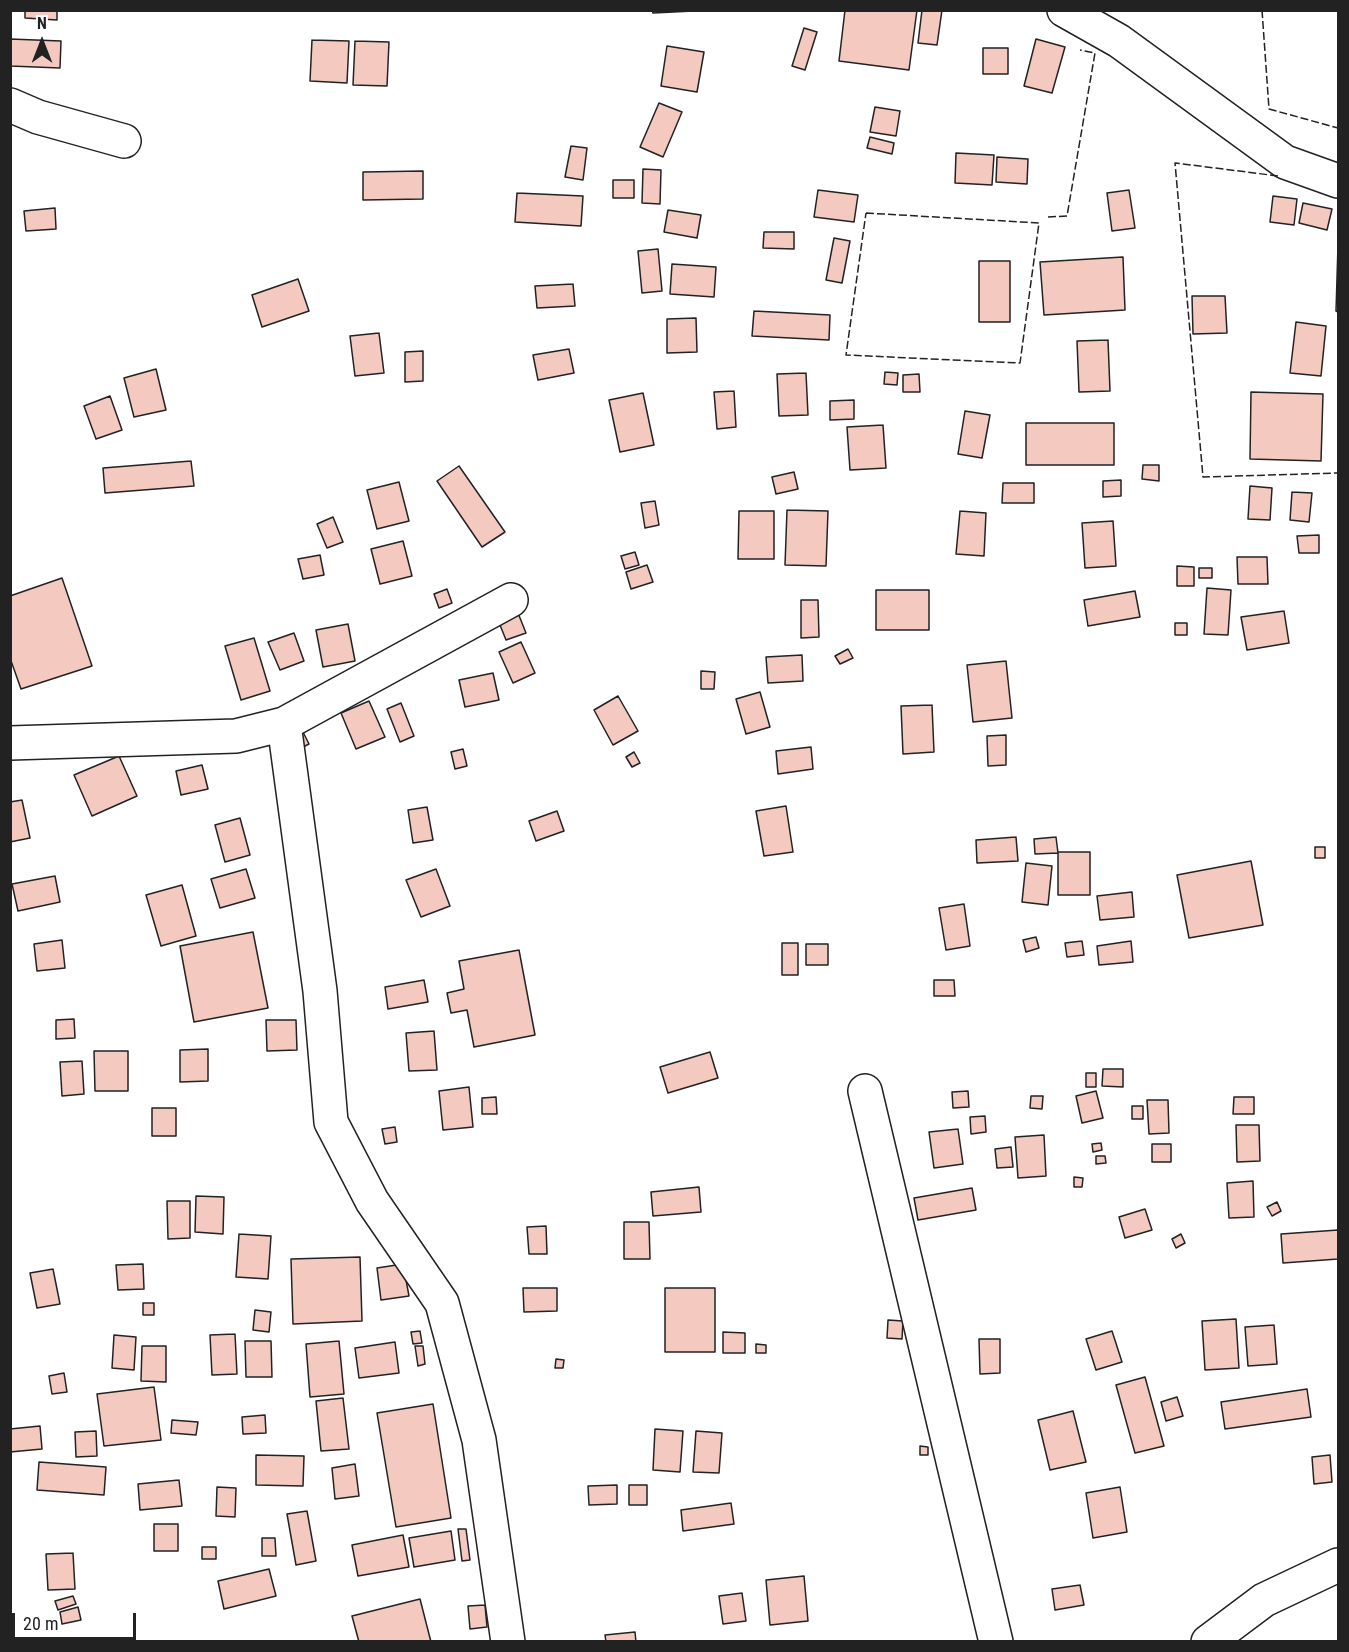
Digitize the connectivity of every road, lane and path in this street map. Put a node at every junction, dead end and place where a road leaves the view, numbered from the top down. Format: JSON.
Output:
{"nodes":[{"id":1,"x":1064,"y":10,"type":"edge"},
{"id":2,"x":10,"y":105,"type":"edge"},
{"id":3,"x":124,"y":141,"type":"dead end"},
{"id":4,"x":1338,"y":181,"type":"edge"},
{"id":5,"x":511,"y":600,"type":"dead end"},
{"id":6,"x":284,"y":724,"type":"junction"},
{"id":7,"x":10,"y":743,"type":"edge"},
{"id":8,"x":865,"y":1091,"type":"dead end"},
{"id":9,"x":1338,"y":1565,"type":"edge"},
{"id":10,"x":508,"y":1641,"type":"edge"},
{"id":11,"x":996,"y":1641,"type":"edge"},
{"id":12,"x":1208,"y":1641,"type":"edge"}],
"edges":[{"from":1,"to":4,"type":"street"},
{"from":2,"to":3,"type":"street"},
{"from":5,"to":6,"type":"street"},
{"from":6,"to":7,"type":"street"},
{"from":6,"to":10,"type":"street"},
{"from":8,"to":11,"type":"street"},
{"from":9,"to":12,"type":"street"}]}
